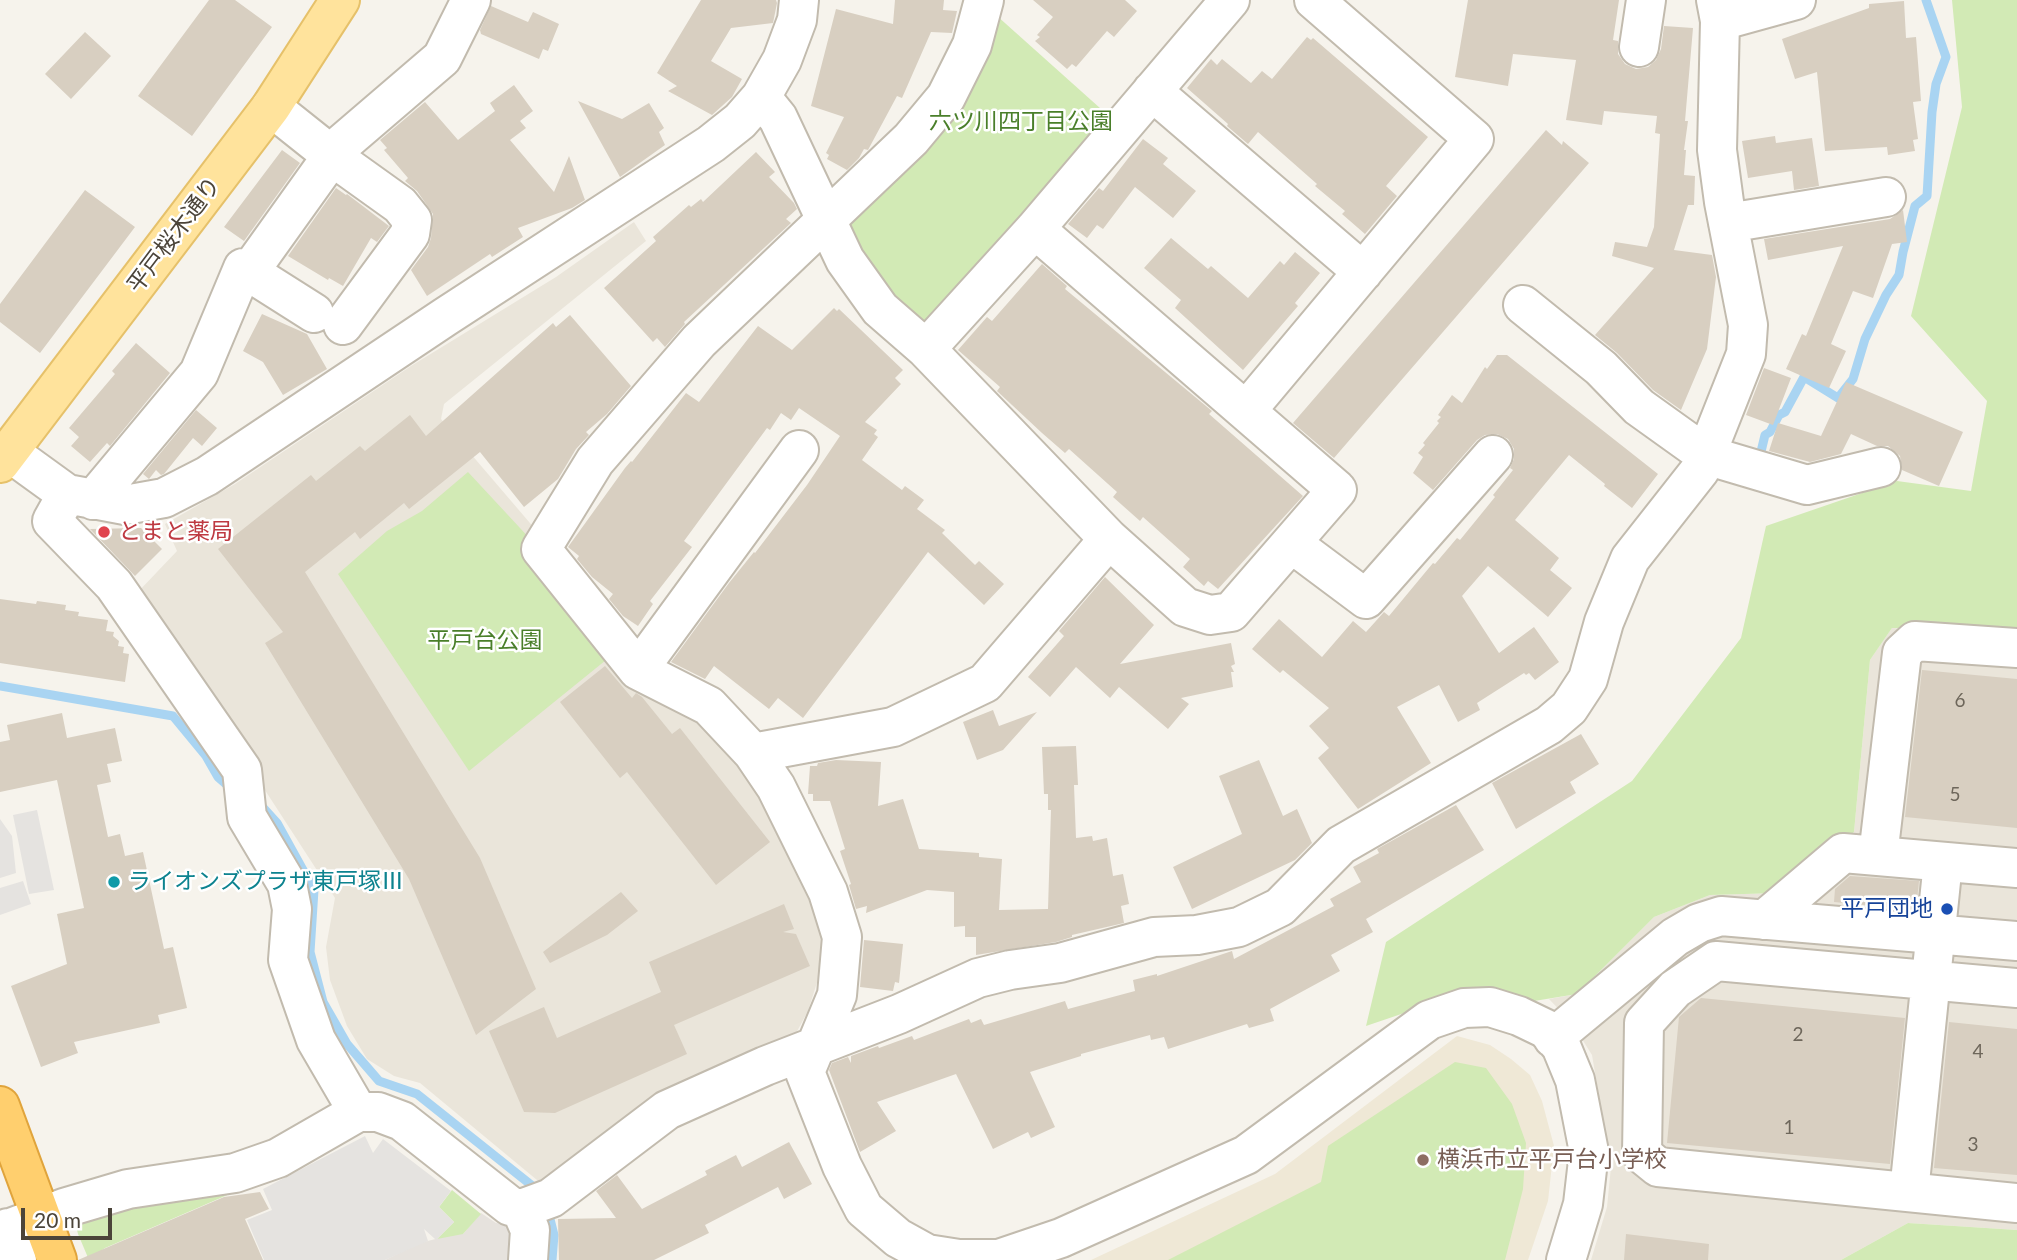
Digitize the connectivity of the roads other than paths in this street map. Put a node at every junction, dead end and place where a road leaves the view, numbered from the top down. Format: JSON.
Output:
{"nodes":[{"id":1,"x":340,"y":0,"type":"edge"},
{"id":2,"x":471,"y":0,"type":"edge"},
{"id":3,"x":799,"y":0,"type":"edge"},
{"id":4,"x":984,"y":0,"type":"edge"},
{"id":5,"x":1230,"y":0,"type":"edge"},
{"id":6,"x":1314,"y":0,"type":"edge"},
{"id":7,"x":1646,"y":0,"type":"edge"},
{"id":8,"x":1796,"y":0,"type":"edge"},
{"id":9,"x":1718,"y":11,"type":"edge"},
{"id":10,"x":1639,"y":47,"type":"dead end"},
{"id":11,"x":1153,"y":90,"type":"junction"},
{"id":12,"x":761,"y":97,"type":"junction"},
{"id":13,"x":271,"y":107,"type":"junction"},
{"id":14,"x":331,"y":155,"type":"junction"},
{"id":15,"x":1886,"y":197,"type":"dead end"},
{"id":16,"x":827,"y":222,"type":"junction"},
{"id":17,"x":1728,"y":223,"type":"junction"},
{"id":18,"x":1034,"y":229,"type":"junction"},
{"id":19,"x":249,"y":272,"type":"junction"},
{"id":20,"x":1363,"y":272,"type":"junction"},
{"id":21,"x":1524,"y":305,"type":"dead end"},
{"id":22,"x":926,"y":349,"type":"junction"},
{"id":23,"x":1246,"y":411,"type":"junction"},
{"id":24,"x":799,"y":450,"type":"dead end"},
{"id":25,"x":1493,"y":455,"type":"dead end"},
{"id":26,"x":1706,"y":455,"type":"junction"},
{"id":27,"x":4,"y":458,"type":"edge"},
{"id":28,"x":1881,"y":467,"type":"dead end"},
{"id":29,"x":80,"y":497,"type":"junction"},
{"id":30,"x":1109,"y":540,"type":"junction"},
{"id":31,"x":1291,"y":543,"type":"junction"},
{"id":32,"x":2017,"y":648,"type":"edge"},
{"id":33,"x":638,"y":670,"type":"junction"},
{"id":34,"x":753,"y":753,"type":"junction"},
{"id":35,"x":1878,"y":856,"type":"junction"},
{"id":36,"x":1943,"y":862,"type":"junction"},
{"id":37,"x":2017,"y":868,"type":"edge"},
{"id":38,"x":1764,"y":920,"type":"junction"},
{"id":39,"x":1935,"y":934,"type":"junction"},
{"id":40,"x":2017,"y":941,"type":"edge"},
{"id":41,"x":1931,"y":980,"type":"junction"},
{"id":42,"x":2017,"y":988,"type":"edge"},
{"id":43,"x":1553,"y":1038,"type":"junction"},
{"id":44,"x":814,"y":1047,"type":"junction"},
{"id":45,"x":0,"y":1106,"type":"edge"},
{"id":46,"x":358,"y":1112,"type":"junction"},
{"id":47,"x":1909,"y":1192,"type":"junction"},
{"id":48,"x":2017,"y":1203,"type":"edge"},
{"id":49,"x":536,"y":1204,"type":"junction"},
{"id":50,"x":16,"y":1234,"type":"edge"},
{"id":51,"x":57,"y":1260,"type":"edge"},
{"id":52,"x":528,"y":1260,"type":"edge"},
{"id":53,"x":1566,"y":1260,"type":"edge"}],
"edges":[{"from":1,"to":13,"type":"main road","name":"平戸桜木通り"},
{"from":2,"to":14,"type":"street"},
{"from":3,"to":12,"type":"street"},
{"from":4,"to":16,"type":"street"},
{"from":5,"to":11,"type":"street"},
{"from":6,"to":20,"type":"street"},
{"from":7,"to":10,"type":"street"},
{"from":8,"to":9,"type":"street"},
{"from":9,"to":17,"type":"street"},
{"from":11,"to":18,"type":"street"},
{"from":11,"to":20,"type":"street"},
{"from":12,"to":16,"type":"street"},
{"from":12,"to":29,"type":"street"},
{"from":13,"to":14,"type":"street"},
{"from":13,"to":27,"type":"main road","name":"平戸桜木通り"},
{"from":14,"to":19,"type":"street"},
{"from":14,"to":19,"type":"street"},
{"from":15,"to":17,"type":"street"},
{"from":16,"to":22,"type":"street"},
{"from":16,"to":33,"type":"street"},
{"from":17,"to":26,"type":"street"},
{"from":18,"to":22,"type":"street"},
{"from":18,"to":23,"type":"street"},
{"from":19,"to":29,"type":"street"},
{"from":20,"to":23,"type":"street"},
{"from":21,"to":26,"type":"street"},
{"from":22,"to":30,"type":"street"},
{"from":23,"to":31,"type":"street"},
{"from":24,"to":33,"type":"street"},
{"from":25,"to":31,"type":"street"},
{"from":26,"to":28,"type":"street"},
{"from":26,"to":44,"type":"street"},
{"from":27,"to":29,"type":"street"},
{"from":29,"to":46,"type":"street"},
{"from":30,"to":31,"type":"street"},
{"from":30,"to":34,"type":"street"},
{"from":32,"to":35,"type":"street"},
{"from":33,"to":34,"type":"street"},
{"from":34,"to":44,"type":"street"},
{"from":35,"to":36,"type":"street"},
{"from":35,"to":38,"type":"street"},
{"from":36,"to":37,"type":"street"},
{"from":36,"to":39,"type":"street"},
{"from":38,"to":39,"type":"street"},
{"from":38,"to":43,"type":"street"},
{"from":39,"to":40,"type":"street"},
{"from":39,"to":41,"type":"street"},
{"from":41,"to":42,"type":"street"},
{"from":41,"to":47,"type":"street"},
{"from":41,"to":47,"type":"street"},
{"from":43,"to":44,"type":"street"},
{"from":43,"to":53,"type":"street"},
{"from":44,"to":49,"type":"street"},
{"from":45,"to":50,"type":"highway"},
{"from":46,"to":49,"type":"street"},
{"from":46,"to":50,"type":"street"},
{"from":47,"to":48,"type":"street"},
{"from":49,"to":52,"type":"street"},
{"from":50,"to":51,"type":"highway"}]}
